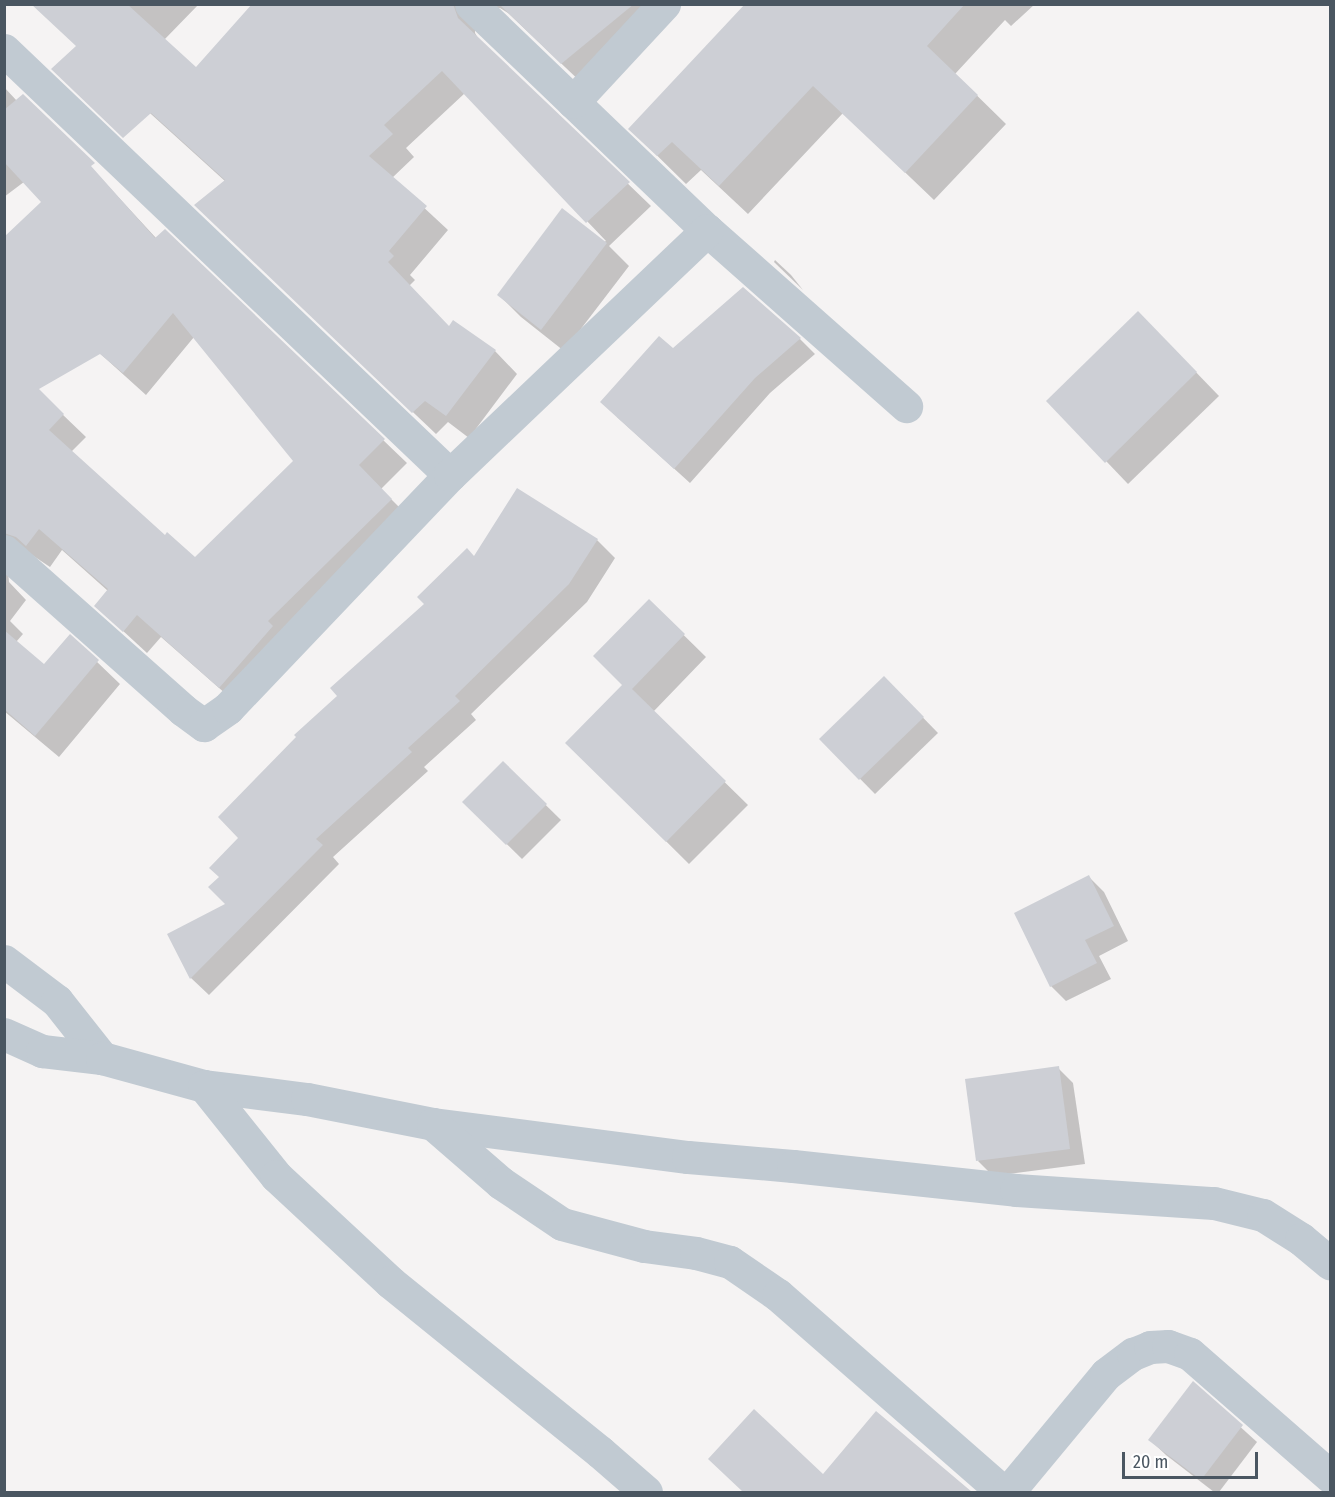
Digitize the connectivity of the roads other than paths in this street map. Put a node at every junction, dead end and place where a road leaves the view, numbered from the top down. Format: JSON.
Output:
{"nodes":[{"id":1,"x":471,"y":4,"type":"edge"},
{"id":2,"x":664,"y":4,"type":"edge"},
{"id":3,"x":4,"y":50,"type":"edge"},
{"id":4,"x":573,"y":102,"type":"junction"},
{"id":5,"x":707,"y":230,"type":"junction"},
{"id":6,"x":906,"y":406,"type":"dead end"},
{"id":7,"x":450,"y":475,"type":"junction"},
{"id":8,"x":4,"y":551,"type":"edge"},
{"id":9,"x":4,"y":961,"type":"edge"},
{"id":10,"x":4,"y":1034,"type":"edge"},
{"id":11,"x":102,"y":1058,"type":"junction"},
{"id":12,"x":204,"y":1086,"type":"junction"},
{"id":13,"x":433,"y":1124,"type":"junction"},
{"id":14,"x":1330,"y":1263,"type":"edge"},
{"id":15,"x":1330,"y":1476,"type":"edge"},
{"id":16,"x":646,"y":1492,"type":"edge"},
{"id":17,"x":1003,"y":1492,"type":"edge"},
{"id":18,"x":1008,"y":1492,"type":"edge"}],
"edges":[{"from":1,"to":4,"type":"street"},
{"from":2,"to":4,"type":"street"},
{"from":3,"to":7,"type":"street"},
{"from":4,"to":5,"type":"street"},
{"from":5,"to":6,"type":"street"},
{"from":5,"to":7,"type":"street"},
{"from":7,"to":8,"type":"street"},
{"from":9,"to":11,"type":"street"},
{"from":10,"to":11,"type":"street"},
{"from":11,"to":12,"type":"street"},
{"from":12,"to":13,"type":"street"},
{"from":12,"to":16,"type":"street"},
{"from":13,"to":14,"type":"street"},
{"from":13,"to":17,"type":"street"},
{"from":15,"to":18,"type":"street"}]}
